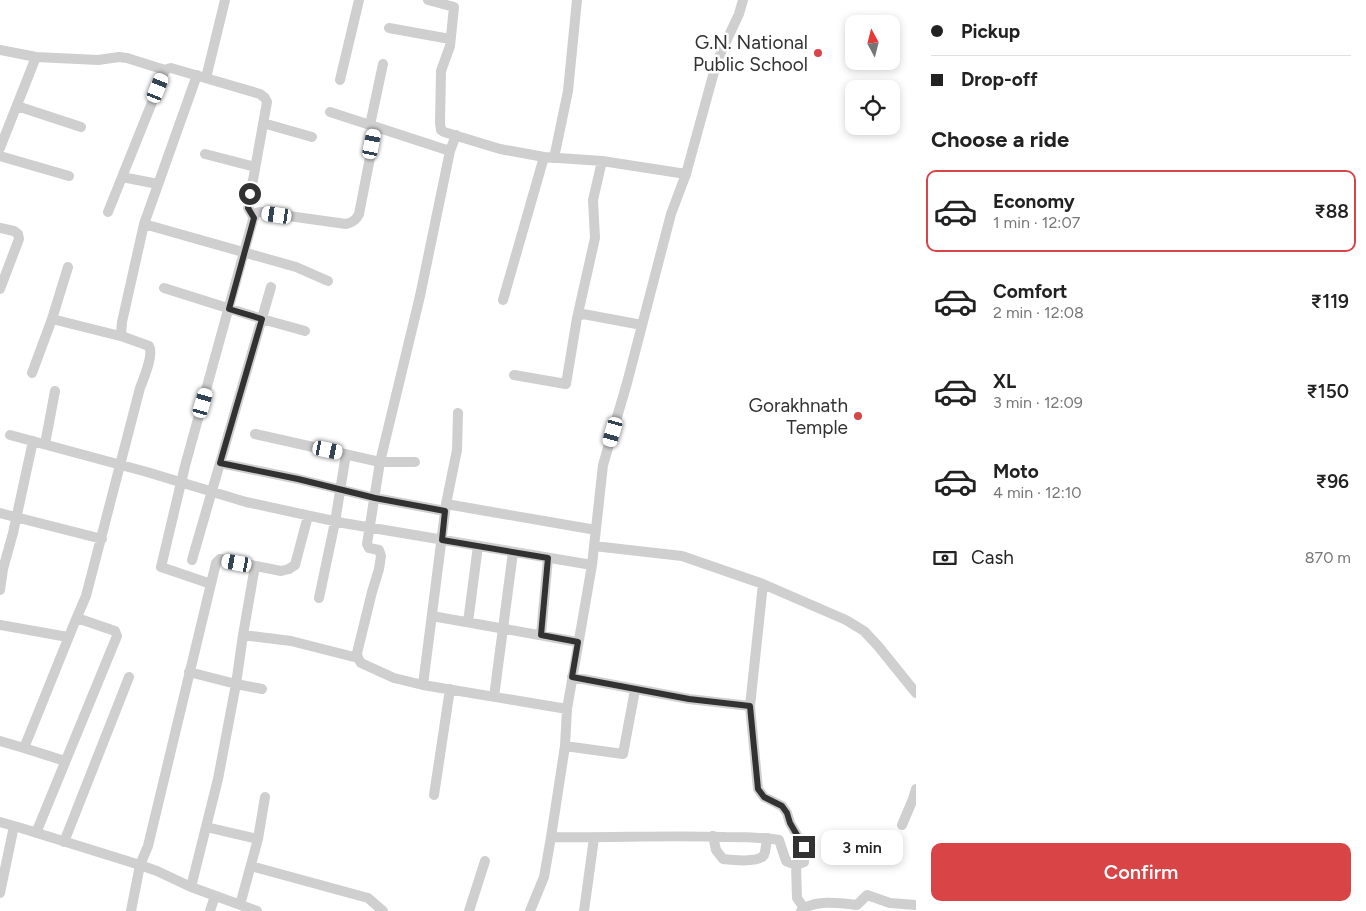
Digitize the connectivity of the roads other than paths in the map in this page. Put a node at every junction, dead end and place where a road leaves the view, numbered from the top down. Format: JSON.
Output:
{"nodes":[{"id":1,"x":225,"y":0,"type":"edge"},
{"id":2,"x":359,"y":0,"type":"edge"},
{"id":3,"x":428,"y":0,"type":"edge"},
{"id":4,"x":577,"y":0,"type":"edge"},
{"id":5,"x":743,"y":0,"type":"edge"},
{"id":6,"x":389,"y":28,"type":"dead end"},
{"id":7,"x":450,"y":39,"type":"junction"},
{"id":8,"x":0,"y":50,"type":"edge"},
{"id":9,"x":36,"y":57,"type":"junction"},
{"id":10,"x":383,"y":64,"type":"dead end"},
{"id":11,"x":166,"y":70,"type":"junction"},
{"id":12,"x":202,"y":77,"type":"junction"},
{"id":13,"x":340,"y":80,"type":"dead end"},
{"id":14,"x":17,"y":106,"type":"junction"},
{"id":15,"x":330,"y":112,"type":"dead end"},
{"id":16,"x":263,"y":123,"type":"junction"},
{"id":17,"x":373,"y":126,"type":"junction"},
{"id":18,"x":81,"y":127,"type":"dead end"},
{"id":19,"x":456,"y":135,"type":"junction"},
{"id":20,"x":312,"y":137,"type":"dead end"},
{"id":21,"x":0,"y":148,"type":"edge"},
{"id":22,"x":450,"y":151,"type":"junction"},
{"id":23,"x":205,"y":154,"type":"dead end"},
{"id":24,"x":0,"y":156,"type":"edge"},
{"id":25,"x":549,"y":157,"type":"junction"},
{"id":26,"x":602,"y":161,"type":"junction"},
{"id":27,"x":255,"y":168,"type":"junction"},
{"id":28,"x":686,"y":174,"type":"junction"},
{"id":29,"x":69,"y":176,"type":"dead end"},
{"id":30,"x":122,"y":177,"type":"junction"},
{"id":31,"x":158,"y":184,"type":"junction"},
{"id":32,"x":108,"y":212,"type":"dead end"},
{"id":33,"x":254,"y":218,"type":"junction"},
{"id":34,"x":144,"y":224,"type":"junction"},
{"id":35,"x":0,"y":228,"type":"edge"},
{"id":36,"x":244,"y":252,"type":"junction"},
{"id":37,"x":68,"y":267,"type":"dead end"},
{"id":38,"x":328,"y":281,"type":"dead end"},
{"id":39,"x":271,"y":287,"type":"dead end"},
{"id":40,"x":164,"y":288,"type":"dead end"},
{"id":41,"x":0,"y":289,"type":"edge"},
{"id":42,"x":504,"y":300,"type":"dead end"},
{"id":43,"x":229,"y":309,"type":"junction"},
{"id":44,"x":52,"y":318,"type":"junction"},
{"id":45,"x":577,"y":318,"type":"junction"},
{"id":46,"x":262,"y":319,"type":"junction"},
{"id":47,"x":642,"y":325,"type":"junction"},
{"id":48,"x":304,"y":331,"type":"dead end"},
{"id":49,"x":124,"y":337,"type":"junction"},
{"id":50,"x":32,"y":373,"type":"dead end"},
{"id":51,"x":514,"y":375,"type":"dead end"},
{"id":52,"x":55,"y":390,"type":"dead end"},
{"id":53,"x":458,"y":413,"type":"dead end"},
{"id":54,"x":255,"y":434,"type":"dead end"},
{"id":55,"x":10,"y":435,"type":"dead end"},
{"id":56,"x":33,"y":441,"type":"junction"},
{"id":57,"x":44,"y":444,"type":"junction"},
{"id":58,"x":346,"y":454,"type":"junction"},
{"id":59,"x":380,"y":462,"type":"junction"},
{"id":60,"x":415,"y":462,"type":"dead end"},
{"id":61,"x":220,"y":463,"type":"junction"},
{"id":62,"x":120,"y":464,"type":"junction"},
{"id":63,"x":180,"y":483,"type":"junction"},
{"id":64,"x":340,"y":489,"type":"junction"},
{"id":65,"x":212,"y":492,"type":"junction"},
{"id":66,"x":375,"y":498,"type":"junction"},
{"id":67,"x":446,"y":508,"type":"junction"},
{"id":68,"x":0,"y":513,"type":"edge"},
{"id":69,"x":308,"y":516,"type":"junction"},
{"id":70,"x":16,"y":517,"type":"junction"},
{"id":71,"x":335,"y":522,"type":"junction"},
{"id":72,"x":370,"y":528,"type":"junction"},
{"id":73,"x":596,"y":530,"type":"junction"},
{"id":74,"x":102,"y":539,"type":"junction"},
{"id":75,"x":442,"y":540,"type":"junction"},
{"id":76,"x":478,"y":546,"type":"junction"},
{"id":77,"x":594,"y":546,"type":"junction"},
{"id":78,"x":513,"y":552,"type":"junction"},
{"id":79,"x":548,"y":558,"type":"junction"},
{"id":80,"x":192,"y":560,"type":"dead end"},
{"id":81,"x":592,"y":565,"type":"junction"},
{"id":82,"x":255,"y":566,"type":"junction"},
{"id":83,"x":211,"y":584,"type":"junction"},
{"id":84,"x":763,"y":584,"type":"junction"},
{"id":85,"x":0,"y":590,"type":"edge"},
{"id":86,"x":319,"y":598,"type":"dead end"},
{"id":87,"x":432,"y":616,"type":"junction"},
{"id":88,"x":77,"y":618,"type":"junction"},
{"id":89,"x":468,"y":622,"type":"junction"},
{"id":90,"x":0,"y":625,"type":"edge"},
{"id":91,"x":503,"y":628,"type":"junction"},
{"id":92,"x":243,"y":635,"type":"junction"},
{"id":93,"x":541,"y":635,"type":"junction"},
{"id":94,"x":68,"y":638,"type":"junction"},
{"id":95,"x":578,"y":642,"type":"junction"},
{"id":96,"x":358,"y":658,"type":"junction"},
{"id":97,"x":190,"y":672,"type":"junction"},
{"id":98,"x":129,"y":677,"type":"dead end"},
{"id":99,"x":572,"y":677,"type":"junction"},
{"id":100,"x":236,"y":684,"type":"junction"},
{"id":101,"x":423,"y":684,"type":"junction"},
{"id":102,"x":262,"y":689,"type":"dead end"},
{"id":103,"x":450,"y":689,"type":"junction"},
{"id":104,"x":636,"y":690,"type":"junction"},
{"id":105,"x":916,"y":694,"type":"edge"},
{"id":106,"x":494,"y":697,"type":"junction"},
{"id":107,"x":750,"y":706,"type":"junction"},
{"id":108,"x":567,"y":709,"type":"junction"},
{"id":109,"x":0,"y":740,"type":"edge"},
{"id":110,"x":565,"y":746,"type":"junction"},
{"id":111,"x":24,"y":748,"type":"junction"},
{"id":112,"x":65,"y":762,"type":"junction"},
{"id":113,"x":916,"y":789,"type":"edge"},
{"id":114,"x":434,"y":795,"type":"dead end"},
{"id":115,"x":265,"y":797,"type":"dead end"},
{"id":116,"x":0,"y":822,"type":"edge"},
{"id":117,"x":902,"y":825,"type":"dead end"},
{"id":118,"x":14,"y":826,"type":"junction"},
{"id":119,"x":206,"y":827,"type":"junction"},
{"id":120,"x":36,"y":833,"type":"junction"},
{"id":121,"x":713,"y":836,"type":"junction"},
{"id":122,"x":551,"y":837,"type":"junction"},
{"id":123,"x":594,"y":838,"type":"junction"},
{"id":124,"x":766,"y":838,"type":"junction"},
{"id":125,"x":258,"y":839,"type":"junction"},
{"id":126,"x":64,"y":842,"type":"junction"},
{"id":127,"x":484,"y":861,"type":"dead end"},
{"id":128,"x":796,"y":864,"type":"junction"},
{"id":129,"x":140,"y":865,"type":"junction"},
{"id":130,"x":251,"y":866,"type":"junction"},
{"id":131,"x":192,"y":887,"type":"junction"},
{"id":132,"x":0,"y":893,"type":"edge"},
{"id":133,"x":215,"y":896,"type":"junction"},
{"id":134,"x":240,"y":905,"type":"junction"},
{"id":135,"x":916,"y":906,"type":"edge"},
{"id":136,"x":803,"y":909,"type":"edge"},
{"id":137,"x":131,"y":911,"type":"edge"},
{"id":138,"x":210,"y":911,"type":"edge"},
{"id":139,"x":257,"y":911,"type":"edge"},
{"id":140,"x":383,"y":911,"type":"edge"},
{"id":141,"x":469,"y":911,"type":"edge"},
{"id":142,"x":530,"y":911,"type":"edge"},
{"id":143,"x":584,"y":911,"type":"edge"}],
"edges":[{"from":1,"to":12,"type":"street"},
{"from":2,"to":13,"type":"street"},
{"from":3,"to":7,"type":"street"},
{"from":4,"to":25,"type":"street"},
{"from":5,"to":28,"type":"street"},
{"from":6,"to":7,"type":"street"},
{"from":7,"to":19,"type":"street"},
{"from":8,"to":9,"type":"street"},
{"from":9,"to":11,"type":"street"},
{"from":9,"to":14,"type":"street"},
{"from":10,"to":17,"type":"street"},
{"from":11,"to":12,"type":"street"},
{"from":11,"to":30,"type":"street"},
{"from":12,"to":16,"type":"street"},
{"from":12,"to":31,"type":"street"},
{"from":14,"to":18,"type":"street"},
{"from":14,"to":21,"type":"street"},
{"from":15,"to":17,"type":"street"},
{"from":16,"to":20,"type":"street"},
{"from":16,"to":27,"type":"street"},
{"from":17,"to":22,"type":"street"},
{"from":17,"to":33,"type":"street"},
{"from":19,"to":22,"type":"street"},
{"from":19,"to":25,"type":"street"},
{"from":22,"to":59,"type":"street"},
{"from":23,"to":27,"type":"street"},
{"from":24,"to":29,"type":"street"},
{"from":25,"to":26,"type":"street"},
{"from":25,"to":42,"type":"street"},
{"from":26,"to":28,"type":"street"},
{"from":26,"to":45,"type":"street"},
{"from":27,"to":33,"type":"street"},
{"from":28,"to":47,"type":"street"},
{"from":30,"to":31,"type":"street"},
{"from":30,"to":32,"type":"street"},
{"from":31,"to":34,"type":"street"},
{"from":33,"to":36,"type":"street"},
{"from":34,"to":36,"type":"street"},
{"from":34,"to":49,"type":"street"},
{"from":35,"to":41,"type":"street"},
{"from":36,"to":38,"type":"street"},
{"from":36,"to":43,"type":"street"},
{"from":37,"to":44,"type":"street"},
{"from":39,"to":46,"type":"street"},
{"from":40,"to":43,"type":"street"},
{"from":43,"to":46,"type":"street"},
{"from":43,"to":63,"type":"street"},
{"from":44,"to":49,"type":"street"},
{"from":44,"to":50,"type":"street"},
{"from":45,"to":47,"type":"street"},
{"from":45,"to":51,"type":"street"},
{"from":46,"to":48,"type":"street"},
{"from":46,"to":61,"type":"street"},
{"from":47,"to":73,"type":"street"},
{"from":49,"to":62,"type":"street"},
{"from":52,"to":57,"type":"street"},
{"from":53,"to":67,"type":"street"},
{"from":54,"to":58,"type":"street"},
{"from":55,"to":56,"type":"street"},
{"from":56,"to":57,"type":"street"},
{"from":56,"to":70,"type":"street"},
{"from":57,"to":62,"type":"street"},
{"from":58,"to":59,"type":"street"},
{"from":58,"to":64,"type":"street"},
{"from":59,"to":60,"type":"street"},
{"from":59,"to":66,"type":"street"},
{"from":61,"to":64,"type":"street"},
{"from":61,"to":65,"type":"street"},
{"from":62,"to":63,"type":"street"},
{"from":62,"to":74,"type":"street"},
{"from":63,"to":65,"type":"street"},
{"from":63,"to":83,"type":"street"},
{"from":64,"to":66,"type":"street"},
{"from":64,"to":71,"type":"street"},
{"from":65,"to":69,"type":"street"},
{"from":65,"to":80,"type":"street"},
{"from":66,"to":67,"type":"street"},
{"from":66,"to":72,"type":"street"},
{"from":67,"to":73,"type":"street"},
{"from":67,"to":75,"type":"street"},
{"from":68,"to":70,"type":"street"},
{"from":69,"to":71,"type":"street"},
{"from":69,"to":82,"type":"street"},
{"from":70,"to":74,"type":"street"},
{"from":70,"to":85,"type":"street"},
{"from":71,"to":72,"type":"street"},
{"from":71,"to":86,"type":"street"},
{"from":72,"to":75,"type":"street"},
{"from":72,"to":96,"type":"street"},
{"from":73,"to":77,"type":"street"},
{"from":74,"to":88,"type":"street"},
{"from":75,"to":76,"type":"street"},
{"from":75,"to":87,"type":"street"},
{"from":76,"to":78,"type":"street"},
{"from":76,"to":89,"type":"street"},
{"from":77,"to":81,"type":"street"},
{"from":77,"to":84,"type":"street"},
{"from":78,"to":79,"type":"street"},
{"from":78,"to":91,"type":"street"},
{"from":79,"to":81,"type":"street"},
{"from":79,"to":93,"type":"street"},
{"from":81,"to":95,"type":"street"},
{"from":82,"to":83,"type":"street"},
{"from":82,"to":92,"type":"street"},
{"from":83,"to":97,"type":"street"},
{"from":84,"to":105,"type":"street"},
{"from":84,"to":107,"type":"street"},
{"from":87,"to":89,"type":"street"},
{"from":87,"to":101,"type":"street"},
{"from":88,"to":94,"type":"street"},
{"from":88,"to":112,"type":"street"},
{"from":89,"to":91,"type":"street"},
{"from":90,"to":94,"type":"street"},
{"from":91,"to":93,"type":"street"},
{"from":91,"to":106,"type":"street"},
{"from":92,"to":96,"type":"street"},
{"from":92,"to":100,"type":"street"},
{"from":93,"to":95,"type":"street"},
{"from":94,"to":111,"type":"street"},
{"from":95,"to":99,"type":"street"},
{"from":96,"to":101,"type":"street"},
{"from":97,"to":100,"type":"street"},
{"from":97,"to":129,"type":"street"},
{"from":98,"to":126,"type":"street"},
{"from":99,"to":104,"type":"street"},
{"from":99,"to":108,"type":"street"},
{"from":100,"to":102,"type":"street"},
{"from":100,"to":119,"type":"street"},
{"from":101,"to":103,"type":"street"},
{"from":103,"to":106,"type":"street"},
{"from":103,"to":114,"type":"street"},
{"from":104,"to":107,"type":"street"},
{"from":104,"to":110,"type":"street"},
{"from":106,"to":108,"type":"street"},
{"from":107,"to":128,"type":"street"},
{"from":108,"to":110,"type":"street"},
{"from":109,"to":111,"type":"street"},
{"from":110,"to":122,"type":"street"},
{"from":111,"to":112,"type":"street"},
{"from":112,"to":120,"type":"street"},
{"from":113,"to":117,"type":"street"},
{"from":115,"to":125,"type":"street"},
{"from":116,"to":118,"type":"street"},
{"from":118,"to":120,"type":"street"},
{"from":118,"to":132,"type":"street"},
{"from":119,"to":125,"type":"street"},
{"from":119,"to":131,"type":"street"},
{"from":120,"to":126,"type":"street"},
{"from":121,"to":123,"type":"street"},
{"from":121,"to":124,"type":"street"},
{"from":121,"to":124,"type":"street"},
{"from":122,"to":123,"type":"street"},
{"from":122,"to":142,"type":"street"},
{"from":123,"to":143,"type":"street"},
{"from":124,"to":128,"type":"street"},
{"from":125,"to":130,"type":"street"},
{"from":126,"to":129,"type":"street"},
{"from":127,"to":141,"type":"street"},
{"from":128,"to":136,"type":"street"},
{"from":129,"to":131,"type":"street"},
{"from":129,"to":137,"type":"street"},
{"from":130,"to":134,"type":"street"},
{"from":130,"to":140,"type":"street"},
{"from":131,"to":133,"type":"street"},
{"from":133,"to":134,"type":"street"},
{"from":133,"to":138,"type":"street"},
{"from":134,"to":139,"type":"street"},
{"from":135,"to":136,"type":"street"}]}
